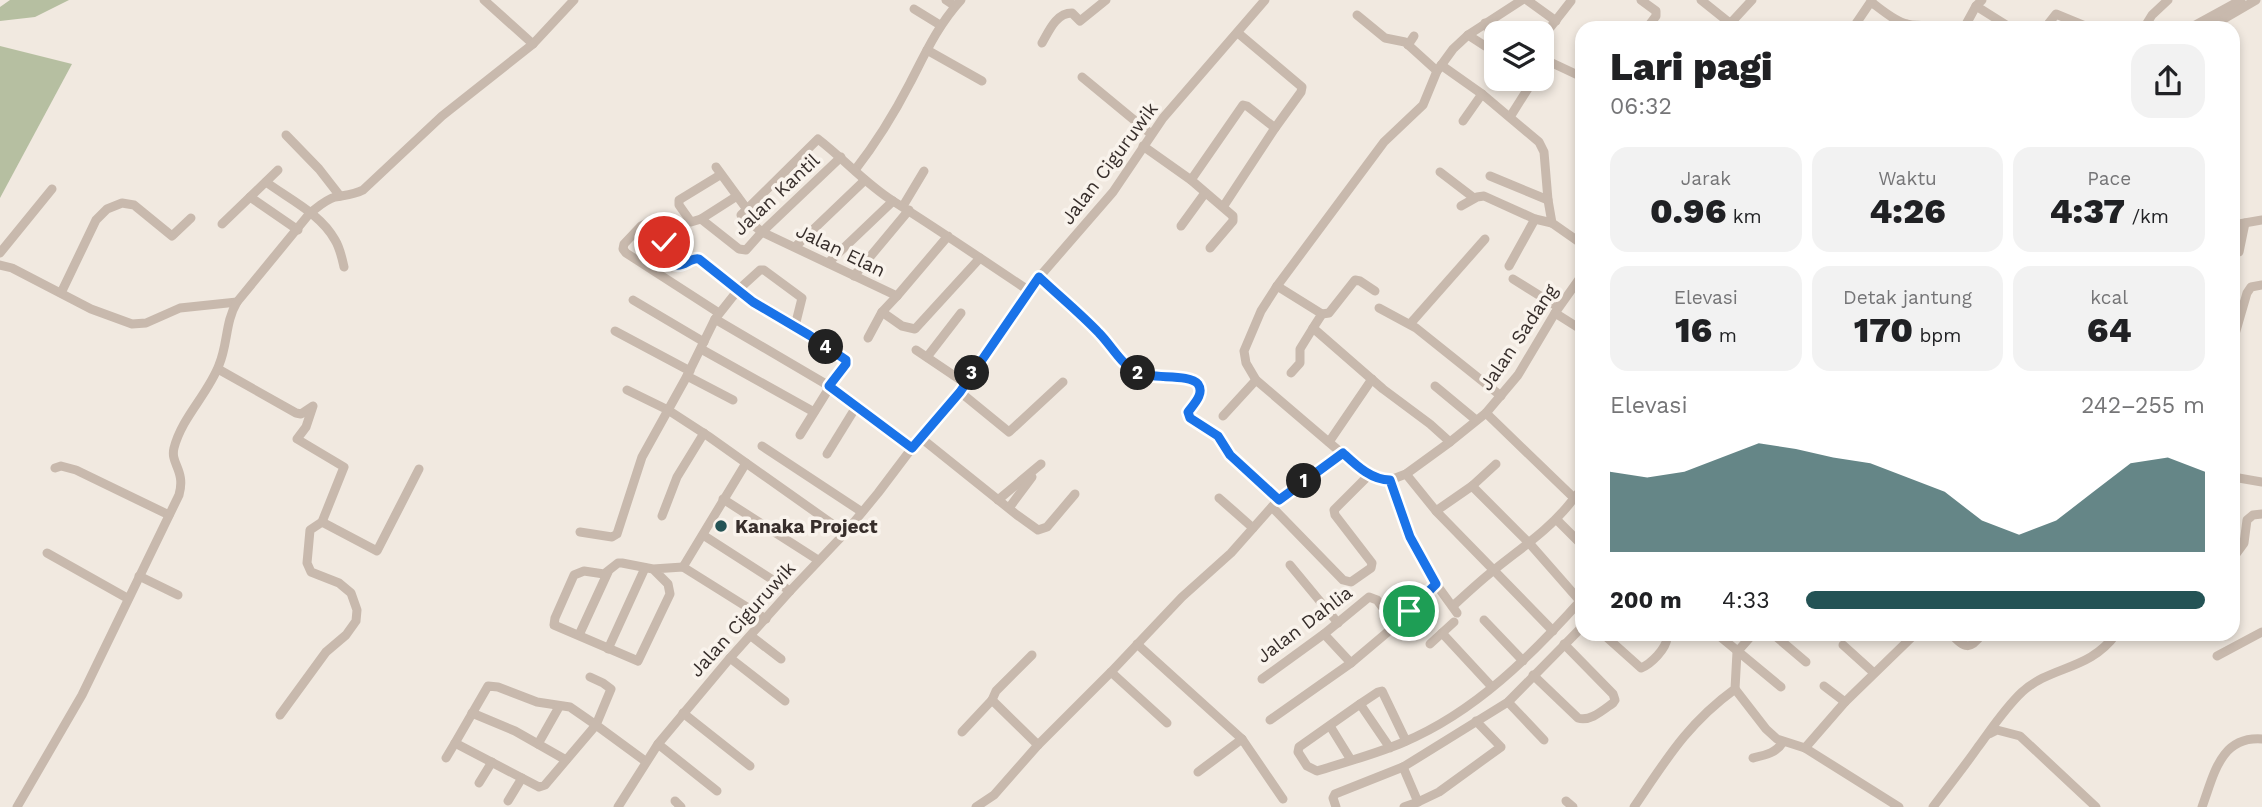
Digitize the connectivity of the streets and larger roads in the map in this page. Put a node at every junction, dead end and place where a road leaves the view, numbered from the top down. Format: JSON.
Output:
{"nodes":[{"id":1,"x":484,"y":0,"type":"edge"},
{"id":2,"x":574,"y":0,"type":"edge"},
{"id":3,"x":946,"y":0,"type":"edge"},
{"id":4,"x":1106,"y":0,"type":"edge"},
{"id":5,"x":1265,"y":0,"type":"edge"},
{"id":6,"x":1522,"y":0,"type":"edge"},
{"id":7,"x":1527,"y":0,"type":"edge"},
{"id":8,"x":1641,"y":0,"type":"edge"},
{"id":9,"x":1701,"y":0,"type":"edge"},
{"id":10,"x":1752,"y":0,"type":"edge"},
{"id":11,"x":2241,"y":0,"type":"edge"},
{"id":12,"x":2256,"y":0,"type":"edge"},
{"id":13,"x":1571,"y":1,"type":"edge"},
{"id":14,"x":1871,"y":1,"type":"edge"},
{"id":15,"x":2163,"y":2,"type":"edge"},
{"id":16,"x":958,"y":3,"type":"edge"},
{"id":17,"x":1979,"y":3,"type":"edge"},
{"id":18,"x":914,"y":9,"type":"dead end"},
{"id":19,"x":1357,"y":15,"type":"dead end"},
{"id":20,"x":1488,"y":21,"type":"edge"},
{"id":21,"x":1556,"y":21,"type":"junction"},
{"id":22,"x":1652,"y":21,"type":"edge"},
{"id":23,"x":1724,"y":21,"type":"edge"},
{"id":24,"x":1733,"y":21,"type":"edge"},
{"id":25,"x":1858,"y":21,"type":"edge"},
{"id":26,"x":1900,"y":21,"type":"edge"},
{"id":27,"x":1968,"y":21,"type":"edge"},
{"id":28,"x":2002,"y":21,"type":"edge"},
{"id":29,"x":2050,"y":21,"type":"edge"},
{"id":30,"x":2073,"y":21,"type":"edge"},
{"id":31,"x":2147,"y":21,"type":"edge"},
{"id":32,"x":2203,"y":21,"type":"edge"},
{"id":33,"x":2220,"y":21,"type":"edge"},
{"id":34,"x":1554,"y":23,"type":"edge"},
{"id":35,"x":1484,"y":24,"type":"edge"},
{"id":36,"x":940,"y":25,"type":"junction"},
{"id":37,"x":1238,"y":33,"type":"junction"},
{"id":38,"x":1468,"y":35,"type":"junction"},
{"id":39,"x":1415,"y":36,"type":"dead end"},
{"id":40,"x":1042,"y":43,"type":"dead end"},
{"id":41,"x":533,"y":44,"type":"junction"},
{"id":42,"x":1408,"y":45,"type":"junction"},
{"id":43,"x":1484,"y":45,"type":"edge"},
{"id":44,"x":927,"y":50,"type":"junction"},
{"id":45,"x":1554,"y":64,"type":"edge"},
{"id":46,"x":1439,"y":68,"type":"junction"},
{"id":47,"x":1575,"y":73,"type":"edge"},
{"id":48,"x":1082,"y":77,"type":"dead end"},
{"id":49,"x":982,"y":80,"type":"dead end"},
{"id":50,"x":1526,"y":91,"type":"edge"},
{"id":51,"x":1482,"y":94,"type":"junction"},
{"id":52,"x":1510,"y":117,"type":"junction"},
{"id":53,"x":1462,"y":121,"type":"dead end"},
{"id":54,"x":1275,"y":128,"type":"junction"},
{"id":55,"x":1151,"y":134,"type":"junction"},
{"id":56,"x":286,"y":135,"type":"dead end"},
{"id":57,"x":1143,"y":146,"type":"junction"},
{"id":58,"x":841,"y":157,"type":"junction"},
{"id":59,"x":278,"y":170,"type":"dead end"},
{"id":60,"x":855,"y":170,"type":"junction"},
{"id":61,"x":923,"y":171,"type":"dead end"},
{"id":62,"x":1440,"y":172,"type":"dead end"},
{"id":63,"x":1490,"y":176,"type":"dead end"},
{"id":64,"x":865,"y":180,"type":"junction"},
{"id":65,"x":1191,"y":180,"type":"junction"},
{"id":66,"x":266,"y":182,"type":"junction"},
{"id":67,"x":52,"y":189,"type":"dead end"},
{"id":68,"x":1205,"y":193,"type":"junction"},
{"id":69,"x":737,"y":196,"type":"junction"},
{"id":70,"x":250,"y":197,"type":"junction"},
{"id":71,"x":340,"y":197,"type":"junction"},
{"id":72,"x":1474,"y":198,"type":"junction"},
{"id":73,"x":1548,"y":200,"type":"junction"},
{"id":74,"x":893,"y":201,"type":"junction"},
{"id":75,"x":1461,"y":206,"type":"dead end"},
{"id":76,"x":1223,"y":207,"type":"junction"},
{"id":77,"x":906,"y":208,"type":"junction"},
{"id":78,"x":744,"y":211,"type":"junction"},
{"id":79,"x":310,"y":213,"type":"junction"},
{"id":80,"x":191,"y":218,"type":"dead end"},
{"id":81,"x":701,"y":219,"type":"junction"},
{"id":82,"x":1535,"y":219,"type":"junction"},
{"id":83,"x":2262,"y":220,"type":"edge"},
{"id":84,"x":1552,"y":223,"type":"junction"},
{"id":85,"x":2245,"y":223,"type":"junction"},
{"id":86,"x":222,"y":224,"type":"dead end"},
{"id":87,"x":2240,"y":224,"type":"edge"},
{"id":88,"x":1181,"y":226,"type":"dead end"},
{"id":89,"x":298,"y":230,"type":"junction"},
{"id":90,"x":762,"y":232,"type":"junction"},
{"id":91,"x":948,"y":236,"type":"junction"},
{"id":92,"x":1485,"y":239,"type":"dead end"},
{"id":93,"x":1575,"y":239,"type":"edge"},
{"id":94,"x":796,"y":246,"type":"junction"},
{"id":95,"x":2240,"y":246,"type":"edge"},
{"id":96,"x":1210,"y":248,"type":"dead end"},
{"id":97,"x":0,"y":253,"type":"edge"},
{"id":98,"x":980,"y":258,"type":"junction"},
{"id":99,"x":828,"y":264,"type":"junction"},
{"id":100,"x":0,"y":265,"type":"edge"},
{"id":101,"x":1509,"y":266,"type":"dead end"},
{"id":102,"x":344,"y":267,"type":"dead end"},
{"id":103,"x":854,"y":276,"type":"junction"},
{"id":104,"x":1039,"y":277,"type":"junction"},
{"id":105,"x":1513,"y":279,"type":"dead end"},
{"id":106,"x":1575,"y":285,"type":"edge"},
{"id":107,"x":2262,"y":285,"type":"edge"},
{"id":108,"x":1276,"y":286,"type":"junction"},
{"id":109,"x":738,"y":290,"type":"junction"},
{"id":110,"x":1028,"y":290,"type":"junction"},
{"id":111,"x":1375,"y":291,"type":"dead end"},
{"id":112,"x":61,"y":293,"type":"junction"},
{"id":113,"x":897,"y":296,"type":"junction"},
{"id":114,"x":633,"y":300,"type":"dead end"},
{"id":115,"x":237,"y":302,"type":"junction"},
{"id":116,"x":1379,"y":308,"type":"dead end"},
{"id":117,"x":1557,"y":310,"type":"junction"},
{"id":118,"x":2240,"y":311,"type":"edge"},
{"id":119,"x":882,"y":312,"type":"junction"},
{"id":120,"x":961,"y":313,"type":"dead end"},
{"id":121,"x":1322,"y":314,"type":"junction"},
{"id":122,"x":717,"y":316,"type":"junction"},
{"id":123,"x":1410,"y":324,"type":"junction"},
{"id":124,"x":1575,"y":324,"type":"edge"},
{"id":125,"x":795,"y":326,"type":"junction"},
{"id":126,"x":1313,"y":328,"type":"junction"},
{"id":127,"x":615,"y":331,"type":"dead end"},
{"id":128,"x":867,"y":338,"type":"dead end"},
{"id":129,"x":702,"y":345,"type":"junction"},
{"id":130,"x":916,"y":350,"type":"dead end"},
{"id":131,"x":927,"y":357,"type":"junction"},
{"id":132,"x":218,"y":369,"type":"junction"},
{"id":133,"x":688,"y":373,"type":"junction"},
{"id":134,"x":1291,"y":373,"type":"dead end"},
{"id":135,"x":1372,"y":379,"type":"junction"},
{"id":136,"x":1256,"y":380,"type":"junction"},
{"id":137,"x":1063,"y":382,"type":"dead end"},
{"id":138,"x":829,"y":386,"type":"junction"},
{"id":139,"x":1435,"y":386,"type":"dead end"},
{"id":140,"x":962,"y":387,"type":"junction"},
{"id":141,"x":627,"y":390,"type":"dead end"},
{"id":142,"x":1501,"y":396,"type":"junction"},
{"id":143,"x":733,"y":400,"type":"dead end"},
{"id":144,"x":856,"y":407,"type":"junction"},
{"id":145,"x":668,"y":410,"type":"junction"},
{"id":146,"x":814,"y":412,"type":"junction"},
{"id":147,"x":1486,"y":413,"type":"junction"},
{"id":148,"x":1223,"y":416,"type":"dead end"},
{"id":149,"x":1476,"y":419,"type":"junction"},
{"id":150,"x":704,"y":433,"type":"junction"},
{"id":151,"x":800,"y":435,"type":"dead end"},
{"id":152,"x":921,"y":438,"type":"junction"},
{"id":153,"x":1329,"y":442,"type":"junction"},
{"id":154,"x":1450,"y":443,"type":"junction"},
{"id":155,"x":762,"y":446,"type":"dead end"},
{"id":156,"x":912,"y":448,"type":"junction"},
{"id":157,"x":1343,"y":453,"type":"junction"},
{"id":158,"x":827,"y":454,"type":"dead end"},
{"id":159,"x":746,"y":463,"type":"junction"},
{"id":160,"x":1496,"y":464,"type":"dead end"},
{"id":161,"x":55,"y":468,"type":"dead end"},
{"id":162,"x":419,"y":469,"type":"dead end"},
{"id":163,"x":1370,"y":474,"type":"junction"},
{"id":164,"x":1406,"y":474,"type":"junction"},
{"id":165,"x":2240,"y":478,"type":"edge"},
{"id":166,"x":1390,"y":480,"type":"junction"},
{"id":167,"x":2262,"y":482,"type":"edge"},
{"id":168,"x":1472,"y":486,"type":"junction"},
{"id":169,"x":1075,"y":494,"type":"dead end"},
{"id":170,"x":1575,"y":497,"type":"edge"},
{"id":171,"x":1219,"y":498,"type":"dead end"},
{"id":172,"x":723,"y":499,"type":"junction"},
{"id":173,"x":998,"y":500,"type":"junction"},
{"id":174,"x":1571,"y":502,"type":"dead end"},
{"id":175,"x":1275,"y":504,"type":"junction"},
{"id":176,"x":1009,"y":509,"type":"junction"},
{"id":177,"x":1436,"y":511,"type":"junction"},
{"id":178,"x":862,"y":512,"type":"junction"},
{"id":179,"x":2262,"y":514,"type":"edge"},
{"id":180,"x":169,"y":515,"type":"junction"},
{"id":181,"x":662,"y":516,"type":"dead end"},
{"id":182,"x":1557,"y":520,"type":"junction"},
{"id":183,"x":323,"y":522,"type":"junction"},
{"id":184,"x":1253,"y":528,"type":"junction"},
{"id":185,"x":580,"y":532,"type":"dead end"},
{"id":186,"x":845,"y":533,"type":"junction"},
{"id":187,"x":704,"y":535,"type":"junction"},
{"id":188,"x":1575,"y":538,"type":"edge"},
{"id":189,"x":1530,"y":544,"type":"junction"},
{"id":190,"x":2240,"y":548,"type":"edge"},
{"id":191,"x":47,"y":553,"type":"dead end"},
{"id":192,"x":818,"y":560,"type":"junction"},
{"id":193,"x":1290,"y":565,"type":"dead end"},
{"id":194,"x":649,"y":568,"type":"junction"},
{"id":195,"x":683,"y":568,"type":"junction"},
{"id":196,"x":1494,"y":570,"type":"junction"},
{"id":197,"x":608,"y":572,"type":"junction"},
{"id":198,"x":138,"y":576,"type":"junction"},
{"id":199,"x":1436,"y":584,"type":"junction"},
{"id":200,"x":790,"y":591,"type":"junction"},
{"id":201,"x":1575,"y":593,"type":"edge"},
{"id":202,"x":178,"y":595,"type":"dead end"},
{"id":203,"x":127,"y":598,"type":"junction"},
{"id":204,"x":1575,"y":607,"type":"edge"},
{"id":205,"x":1455,"y":613,"type":"junction"},
{"id":206,"x":766,"y":619,"type":"junction"},
{"id":207,"x":1484,"y":620,"type":"dead end"},
{"id":208,"x":1338,"y":623,"type":"junction"},
{"id":209,"x":1396,"y":625,"type":"junction"},
{"id":210,"x":1553,"y":631,"type":"junction"},
{"id":211,"x":2262,"y":632,"type":"edge"},
{"id":212,"x":1442,"y":633,"type":"junction"},
{"id":213,"x":1324,"y":634,"type":"junction"},
{"id":214,"x":1575,"y":634,"type":"edge"},
{"id":215,"x":579,"y":635,"type":"junction"},
{"id":216,"x":751,"y":636,"type":"junction"},
{"id":217,"x":1612,"y":641,"type":"edge"},
{"id":218,"x":1667,"y":641,"type":"edge"},
{"id":219,"x":1725,"y":641,"type":"edge"},
{"id":220,"x":1747,"y":641,"type":"edge"},
{"id":221,"x":1781,"y":641,"type":"edge"},
{"id":222,"x":1907,"y":641,"type":"edge"},
{"id":223,"x":1959,"y":641,"type":"edge"},
{"id":224,"x":1976,"y":641,"type":"edge"},
{"id":225,"x":2111,"y":641,"type":"edge"},
{"id":226,"x":1137,"y":644,"type":"junction"},
{"id":227,"x":1564,"y":644,"type":"junction"},
{"id":228,"x":1430,"y":645,"type":"dead end"},
{"id":229,"x":1843,"y":645,"type":"dead end"},
{"id":230,"x":608,"y":649,"type":"junction"},
{"id":231,"x":1737,"y":652,"type":"junction"},
{"id":232,"x":1031,"y":655,"type":"dead end"},
{"id":233,"x":2217,"y":656,"type":"dead end"},
{"id":234,"x":730,"y":658,"type":"junction"},
{"id":235,"x":781,"y":659,"type":"dead end"},
{"id":236,"x":1523,"y":661,"type":"junction"},
{"id":237,"x":1806,"y":662,"type":"dead end"},
{"id":238,"x":1351,"y":663,"type":"junction"},
{"id":239,"x":1111,"y":672,"type":"junction"},
{"id":240,"x":1874,"y":673,"type":"junction"},
{"id":241,"x":1532,"y":675,"type":"junction"},
{"id":242,"x":590,"y":677,"type":"dead end"},
{"id":243,"x":1262,"y":678,"type":"dead end"},
{"id":244,"x":1824,"y":686,"type":"dead end"},
{"id":245,"x":1492,"y":687,"type":"junction"},
{"id":246,"x":1781,"y":687,"type":"dead end"},
{"id":247,"x":1735,"y":689,"type":"junction"},
{"id":248,"x":785,"y":701,"type":"dead end"},
{"id":249,"x":992,"y":701,"type":"junction"},
{"id":250,"x":1508,"y":702,"type":"junction"},
{"id":251,"x":1845,"y":702,"type":"junction"},
{"id":252,"x":1360,"y":705,"type":"junction"},
{"id":253,"x":559,"y":707,"type":"junction"},
{"id":254,"x":472,"y":713,"type":"junction"},
{"id":255,"x":683,"y":713,"type":"junction"},
{"id":256,"x":280,"y":715,"type":"dead end"},
{"id":257,"x":1270,"y":720,"type":"dead end"},
{"id":258,"x":1476,"y":722,"type":"junction"},
{"id":259,"x":1167,"y":723,"type":"dead end"},
{"id":260,"x":596,"y":725,"type":"junction"},
{"id":261,"x":1330,"y":726,"type":"junction"},
{"id":262,"x":962,"y":732,"type":"dead end"},
{"id":263,"x":1987,"y":734,"type":"junction"},
{"id":264,"x":1242,"y":739,"type":"junction"},
{"id":265,"x":2262,"y":739,"type":"edge"},
{"id":266,"x":1544,"y":740,"type":"dead end"},
{"id":267,"x":1406,"y":741,"type":"junction"},
{"id":268,"x":1783,"y":742,"type":"junction"},
{"id":269,"x":455,"y":743,"type":"junction"},
{"id":270,"x":538,"y":744,"type":"junction"},
{"id":271,"x":658,"y":744,"type":"junction"},
{"id":272,"x":1038,"y":745,"type":"junction"},
{"id":273,"x":1390,"y":748,"type":"junction"},
{"id":274,"x":1805,"y":748,"type":"junction"},
{"id":275,"x":446,"y":758,"type":"dead end"},
{"id":276,"x":1754,"y":758,"type":"dead end"},
{"id":277,"x":566,"y":760,"type":"junction"},
{"id":278,"x":1351,"y":760,"type":"junction"},
{"id":279,"x":645,"y":761,"type":"junction"},
{"id":280,"x":492,"y":762,"type":"junction"},
{"id":281,"x":750,"y":766,"type":"dead end"},
{"id":282,"x":1403,"y":767,"type":"junction"},
{"id":283,"x":1198,"y":772,"type":"dead end"},
{"id":284,"x":522,"y":778,"type":"junction"},
{"id":285,"x":479,"y":783,"type":"dead end"},
{"id":286,"x":717,"y":792,"type":"dead end"},
{"id":287,"x":1283,"y":799,"type":"dead end"},
{"id":288,"x":508,"y":801,"type":"dead end"},
{"id":289,"x":1418,"y":802,"type":"junction"},
{"id":290,"x":17,"y":807,"type":"edge"},
{"id":291,"x":618,"y":807,"type":"edge"},
{"id":292,"x":976,"y":807,"type":"edge"},
{"id":293,"x":1336,"y":807,"type":"edge"},
{"id":294,"x":1404,"y":807,"type":"edge"},
{"id":295,"x":1634,"y":807,"type":"edge"},
{"id":296,"x":1899,"y":807,"type":"edge"},
{"id":297,"x":1933,"y":807,"type":"edge"},
{"id":298,"x":2096,"y":807,"type":"edge"},
{"id":299,"x":2202,"y":807,"type":"edge"}],
"edges":[{"from":1,"to":41,"type":"street"},
{"from":2,"to":41,"type":"street"},
{"from":3,"to":16,"type":"street"},
{"from":4,"to":40,"type":"street"},
{"from":5,"to":37,"type":"street","name":"Jalan Ciguruwik"},
{"from":6,"to":20,"type":"street"},
{"from":7,"to":21,"type":"street"},
{"from":8,"to":22,"type":"street"},
{"from":9,"to":23,"type":"street"},
{"from":10,"to":24,"type":"street"},
{"from":11,"to":32,"type":"street"},
{"from":12,"to":33,"type":"street"},
{"from":13,"to":21,"type":"street"},
{"from":14,"to":25,"type":"street"},
{"from":14,"to":26,"type":"street"},
{"from":15,"to":31,"type":"street"},
{"from":16,"to":36,"type":"street"},
{"from":17,"to":27,"type":"street"},
{"from":17,"to":28,"type":"street"},
{"from":18,"to":36,"type":"street"},
{"from":19,"to":42,"type":"street"},
{"from":21,"to":34,"type":"street"},
{"from":29,"to":30,"type":"street"},
{"from":35,"to":38,"type":"street"},
{"from":36,"to":44,"type":"street"},
{"from":37,"to":54,"type":"street"},
{"from":37,"to":55,"type":"street","name":"Jalan Ciguruwik"},
{"from":38,"to":43,"type":"street"},
{"from":38,"to":46,"type":"street"},
{"from":39,"to":42,"type":"street"},
{"from":41,"to":71,"type":"street"},
{"from":42,"to":46,"type":"street"},
{"from":44,"to":49,"type":"street"},
{"from":44,"to":60,"type":"street"},
{"from":45,"to":47,"type":"street"},
{"from":46,"to":51,"type":"street"},
{"from":46,"to":108,"type":"street"},
{"from":48,"to":55,"type":"street"},
{"from":50,"to":52,"type":"street"},
{"from":51,"to":52,"type":"street"},
{"from":51,"to":53,"type":"street"},
{"from":52,"to":73,"type":"street"},
{"from":54,"to":65,"type":"street"},
{"from":54,"to":76,"type":"street"},
{"from":55,"to":57,"type":"street","name":"Jalan Ciguruwik"},
{"from":56,"to":71,"type":"street"},
{"from":57,"to":65,"type":"street"},
{"from":57,"to":104,"type":"street","name":"Jalan Ciguruwik"},
{"from":58,"to":60,"type":"street"},
{"from":58,"to":78,"type":"street"},
{"from":58,"to":90,"type":"street","name":"Jalan Kantil"},
{"from":59,"to":66,"type":"street"},
{"from":60,"to":64,"type":"street"},
{"from":61,"to":77,"type":"street"},
{"from":62,"to":72,"type":"street"},
{"from":63,"to":73,"type":"street"},
{"from":64,"to":74,"type":"street"},
{"from":64,"to":94,"type":"street"},
{"from":65,"to":68,"type":"street"},
{"from":66,"to":70,"type":"street"},
{"from":66,"to":79,"type":"street"},
{"from":67,"to":97,"type":"street"},
{"from":68,"to":76,"type":"street"},
{"from":68,"to":88,"type":"street"},
{"from":69,"to":78,"type":"street","name":"Jalan Elan"},
{"from":69,"to":81,"type":"street","name":"Jalan Kantil"},
{"from":69,"to":81,"type":"street","name":"Jalan Elan"},
{"from":70,"to":86,"type":"street"},
{"from":70,"to":89,"type":"street"},
{"from":71,"to":79,"type":"street"},
{"from":72,"to":75,"type":"street"},
{"from":72,"to":82,"type":"street"},
{"from":73,"to":84,"type":"street"},
{"from":74,"to":77,"type":"street"},
{"from":74,"to":99,"type":"street"},
{"from":76,"to":96,"type":"street"},
{"from":77,"to":91,"type":"street"},
{"from":77,"to":103,"type":"street"},
{"from":78,"to":90,"type":"street","name":"Jalan Elan"},
{"from":79,"to":89,"type":"street"},
{"from":79,"to":102,"type":"street"},
{"from":80,"to":112,"type":"street"},
{"from":81,"to":90,"type":"street","name":"Jalan Kantil"},
{"from":82,"to":84,"type":"street"},
{"from":82,"to":101,"type":"street"},
{"from":83,"to":85,"type":"street"},
{"from":84,"to":93,"type":"street"},
{"from":85,"to":87,"type":"street"},
{"from":85,"to":95,"type":"street"},
{"from":89,"to":115,"type":"street"},
{"from":90,"to":94,"type":"street","name":"Jalan Elan"},
{"from":91,"to":98,"type":"street"},
{"from":91,"to":113,"type":"street","name":"Jalan Elan"},
{"from":92,"to":123,"type":"street"},
{"from":94,"to":99,"type":"street","name":"Jalan Elan"},
{"from":98,"to":110,"type":"street"},
{"from":98,"to":119,"type":"street"},
{"from":99,"to":103,"type":"street","name":"Jalan Elan"},
{"from":100,"to":112,"type":"street"},
{"from":103,"to":113,"type":"street","name":"Jalan Elan"},
{"from":104,"to":110,"type":"street","name":"Jalan Ciguruwik"},
{"from":104,"to":175,"type":"street"},
{"from":105,"to":117,"type":"street"},
{"from":106,"to":117,"type":"street","name":"Jalan Sadang"},
{"from":107,"to":118,"type":"street"},
{"from":108,"to":121,"type":"street"},
{"from":108,"to":136,"type":"street"},
{"from":109,"to":122,"type":"street"},
{"from":109,"to":122,"type":"street"},
{"from":109,"to":125,"type":"street"},
{"from":109,"to":125,"type":"street"},
{"from":110,"to":140,"type":"street","name":"Jalan Ciguruwik"},
{"from":111,"to":121,"type":"street"},
{"from":112,"to":115,"type":"street"},
{"from":113,"to":119,"type":"street"},
{"from":114,"to":129,"type":"street"},
{"from":115,"to":132,"type":"street"},
{"from":116,"to":123,"type":"street"},
{"from":117,"to":124,"type":"street"},
{"from":117,"to":142,"type":"street","name":"Jalan Sadang"},
{"from":119,"to":128,"type":"street"},
{"from":120,"to":131,"type":"street"},
{"from":121,"to":126,"type":"street"},
{"from":122,"to":129,"type":"street"},
{"from":122,"to":138,"type":"street"},
{"from":123,"to":142,"type":"street"},
{"from":125,"to":138,"type":"street"},
{"from":126,"to":134,"type":"street"},
{"from":126,"to":135,"type":"street"},
{"from":127,"to":133,"type":"street"},
{"from":129,"to":133,"type":"street"},
{"from":129,"to":146,"type":"street"},
{"from":130,"to":131,"type":"street"},
{"from":131,"to":140,"type":"street"},
{"from":132,"to":180,"type":"street"},
{"from":132,"to":183,"type":"street"},
{"from":133,"to":143,"type":"street"},
{"from":133,"to":145,"type":"street"},
{"from":135,"to":153,"type":"street"},
{"from":135,"to":154,"type":"street"},
{"from":136,"to":148,"type":"street"},
{"from":136,"to":153,"type":"street"},
{"from":137,"to":140,"type":"street"},
{"from":138,"to":144,"type":"street"},
{"from":138,"to":146,"type":"street"},
{"from":139,"to":149,"type":"street"},
{"from":140,"to":152,"type":"street","name":"Jalan Ciguruwik"},
{"from":141,"to":145,"type":"street"},
{"from":142,"to":147,"type":"street","name":"Jalan Sadang"},
{"from":144,"to":156,"type":"street"},
{"from":144,"to":158,"type":"street"},
{"from":145,"to":150,"type":"street"},
{"from":145,"to":185,"type":"street"},
{"from":146,"to":151,"type":"street"},
{"from":147,"to":149,"type":"street","name":"Jalan Sadang"},
{"from":147,"to":170,"type":"street"},
{"from":149,"to":154,"type":"street","name":"Jalan Sadang"},
{"from":150,"to":159,"type":"street"},
{"from":150,"to":181,"type":"street"},
{"from":152,"to":156,"type":"street","name":"Jalan Ciguruwik"},
{"from":152,"to":173,"type":"street"},
{"from":153,"to":157,"type":"street"},
{"from":154,"to":164,"type":"street","name":"Jalan Sadang"},
{"from":155,"to":178,"type":"street"},
{"from":156,"to":178,"type":"street","name":"Jalan Ciguruwik"},
{"from":157,"to":163,"type":"street"},
{"from":157,"to":175,"type":"street"},
{"from":159,"to":172,"type":"street"},
{"from":159,"to":186,"type":"street"},
{"from":160,"to":168,"type":"street"},
{"from":161,"to":180,"type":"street"},
{"from":162,"to":183,"type":"street"},
{"from":163,"to":166,"type":"street"},
{"from":163,"to":175,"type":"street"},
{"from":164,"to":166,"type":"street","name":"Jalan Sadang"},
{"from":164,"to":177,"type":"street"},
{"from":165,"to":167,"type":"street"},
{"from":166,"to":199,"type":"street"},
{"from":168,"to":177,"type":"street"},
{"from":168,"to":189,"type":"street"},
{"from":169,"to":176,"type":"street"},
{"from":171,"to":184,"type":"street"},
{"from":172,"to":187,"type":"street"},
{"from":172,"to":192,"type":"street"},
{"from":173,"to":176,"type":"street"},
{"from":173,"to":176,"type":"street"},
{"from":174,"to":182,"type":"street"},
{"from":175,"to":184,"type":"street"},
{"from":177,"to":196,"type":"street"},
{"from":178,"to":186,"type":"street","name":"Jalan Ciguruwik"},
{"from":179,"to":190,"type":"street"},
{"from":180,"to":198,"type":"street"},
{"from":182,"to":188,"type":"street"},
{"from":182,"to":189,"type":"street"},
{"from":183,"to":256,"type":"street"},
{"from":184,"to":226,"type":"street"},
{"from":186,"to":192,"type":"street","name":"Jalan Ciguruwik"},
{"from":187,"to":195,"type":"street"},
{"from":187,"to":200,"type":"street"},
{"from":189,"to":196,"type":"street"},
{"from":189,"to":201,"type":"street"},
{"from":191,"to":203,"type":"street"},
{"from":192,"to":200,"type":"street","name":"Jalan Ciguruwik"},
{"from":193,"to":208,"type":"street"},
{"from":194,"to":195,"type":"street"},
{"from":194,"to":197,"type":"street"},
{"from":194,"to":230,"type":"street"},
{"from":194,"to":230,"type":"street"},
{"from":195,"to":206,"type":"street"},
{"from":196,"to":205,"type":"street"},
{"from":196,"to":210,"type":"street"},
{"from":197,"to":215,"type":"street"},
{"from":197,"to":215,"type":"street"},
{"from":198,"to":202,"type":"street"},
{"from":198,"to":203,"type":"street"},
{"from":199,"to":205,"type":"street"},
{"from":199,"to":209,"type":"street"},
{"from":200,"to":206,"type":"street","name":"Jalan Ciguruwik"},
{"from":203,"to":290,"type":"street"},
{"from":204,"to":210,"type":"street"},
{"from":205,"to":212,"type":"street"},
{"from":206,"to":216,"type":"street","name":"Jalan Ciguruwik"},
{"from":207,"to":236,"type":"street"},
{"from":208,"to":209,"type":"street","name":"Jalan Dahlia"},
{"from":208,"to":213,"type":"street","name":"Jalan Dahlia"},
{"from":209,"to":238,"type":"street"},
{"from":210,"to":236,"type":"street"},
{"from":211,"to":233,"type":"street"},
{"from":212,"to":228,"type":"street"},
{"from":212,"to":245,"type":"street"},
{"from":213,"to":238,"type":"street"},
{"from":213,"to":243,"type":"street","name":"Jalan Dahlia"},
{"from":214,"to":227,"type":"street"},
{"from":215,"to":230,"type":"street"},
{"from":216,"to":234,"type":"street","name":"Jalan Ciguruwik"},
{"from":216,"to":235,"type":"street"},
{"from":217,"to":218,"type":"street"},
{"from":219,"to":231,"type":"street"},
{"from":220,"to":231,"type":"street"},
{"from":221,"to":237,"type":"street"},
{"from":222,"to":240,"type":"street"},
{"from":223,"to":224,"type":"street"},
{"from":225,"to":263,"type":"street"},
{"from":226,"to":239,"type":"street"},
{"from":226,"to":264,"type":"street"},
{"from":227,"to":241,"type":"street"},
{"from":227,"to":241,"type":"street"},
{"from":229,"to":240,"type":"street"},
{"from":231,"to":246,"type":"street"},
{"from":231,"to":247,"type":"street"},
{"from":232,"to":249,"type":"street"},
{"from":234,"to":248,"type":"street"},
{"from":234,"to":255,"type":"street","name":"Jalan Ciguruwik"},
{"from":236,"to":245,"type":"street"},
{"from":238,"to":257,"type":"street"},
{"from":239,"to":259,"type":"street"},
{"from":239,"to":272,"type":"street"},
{"from":240,"to":251,"type":"street"},
{"from":241,"to":250,"type":"street"},
{"from":242,"to":260,"type":"street"},
{"from":244,"to":251,"type":"street"},
{"from":245,"to":267,"type":"street"},
{"from":247,"to":268,"type":"street"},
{"from":247,"to":295,"type":"street"},
{"from":249,"to":262,"type":"street"},
{"from":249,"to":272,"type":"street"},
{"from":250,"to":258,"type":"street"},
{"from":250,"to":266,"type":"street"},
{"from":251,"to":274,"type":"street"},
{"from":252,"to":261,"type":"street"},
{"from":252,"to":267,"type":"street"},
{"from":252,"to":273,"type":"street"},
{"from":253,"to":254,"type":"street"},
{"from":253,"to":260,"type":"street"},
{"from":253,"to":270,"type":"street"},
{"from":254,"to":269,"type":"street"},
{"from":254,"to":270,"type":"street"},
{"from":255,"to":271,"type":"street","name":"Jalan Ciguruwik"},
{"from":255,"to":281,"type":"street"},
{"from":258,"to":282,"type":"street"},
{"from":258,"to":289,"type":"street"},
{"from":260,"to":277,"type":"street"},
{"from":260,"to":279,"type":"street"},
{"from":261,"to":278,"type":"street"},
{"from":261,"to":278,"type":"street"},
{"from":263,"to":297,"type":"street"},
{"from":263,"to":298,"type":"street"},
{"from":264,"to":283,"type":"street"},
{"from":264,"to":287,"type":"street"},
{"from":265,"to":299,"type":"street"},
{"from":267,"to":273,"type":"street"},
{"from":268,"to":274,"type":"street"},
{"from":268,"to":276,"type":"street"},
{"from":269,"to":275,"type":"street"},
{"from":269,"to":280,"type":"street"},
{"from":270,"to":277,"type":"street"},
{"from":271,"to":279,"type":"street","name":"Jalan Ciguruwik"},
{"from":271,"to":286,"type":"street"},
{"from":272,"to":292,"type":"street"},
{"from":273,"to":278,"type":"street"},
{"from":274,"to":296,"type":"street"},
{"from":277,"to":284,"type":"street"},
{"from":279,"to":291,"type":"street","name":"Jalan Ciguruwik"},
{"from":280,"to":284,"type":"street"},
{"from":280,"to":285,"type":"street"},
{"from":282,"to":289,"type":"street"},
{"from":282,"to":293,"type":"street"},
{"from":284,"to":288,"type":"street"},
{"from":289,"to":294,"type":"street"}]}
